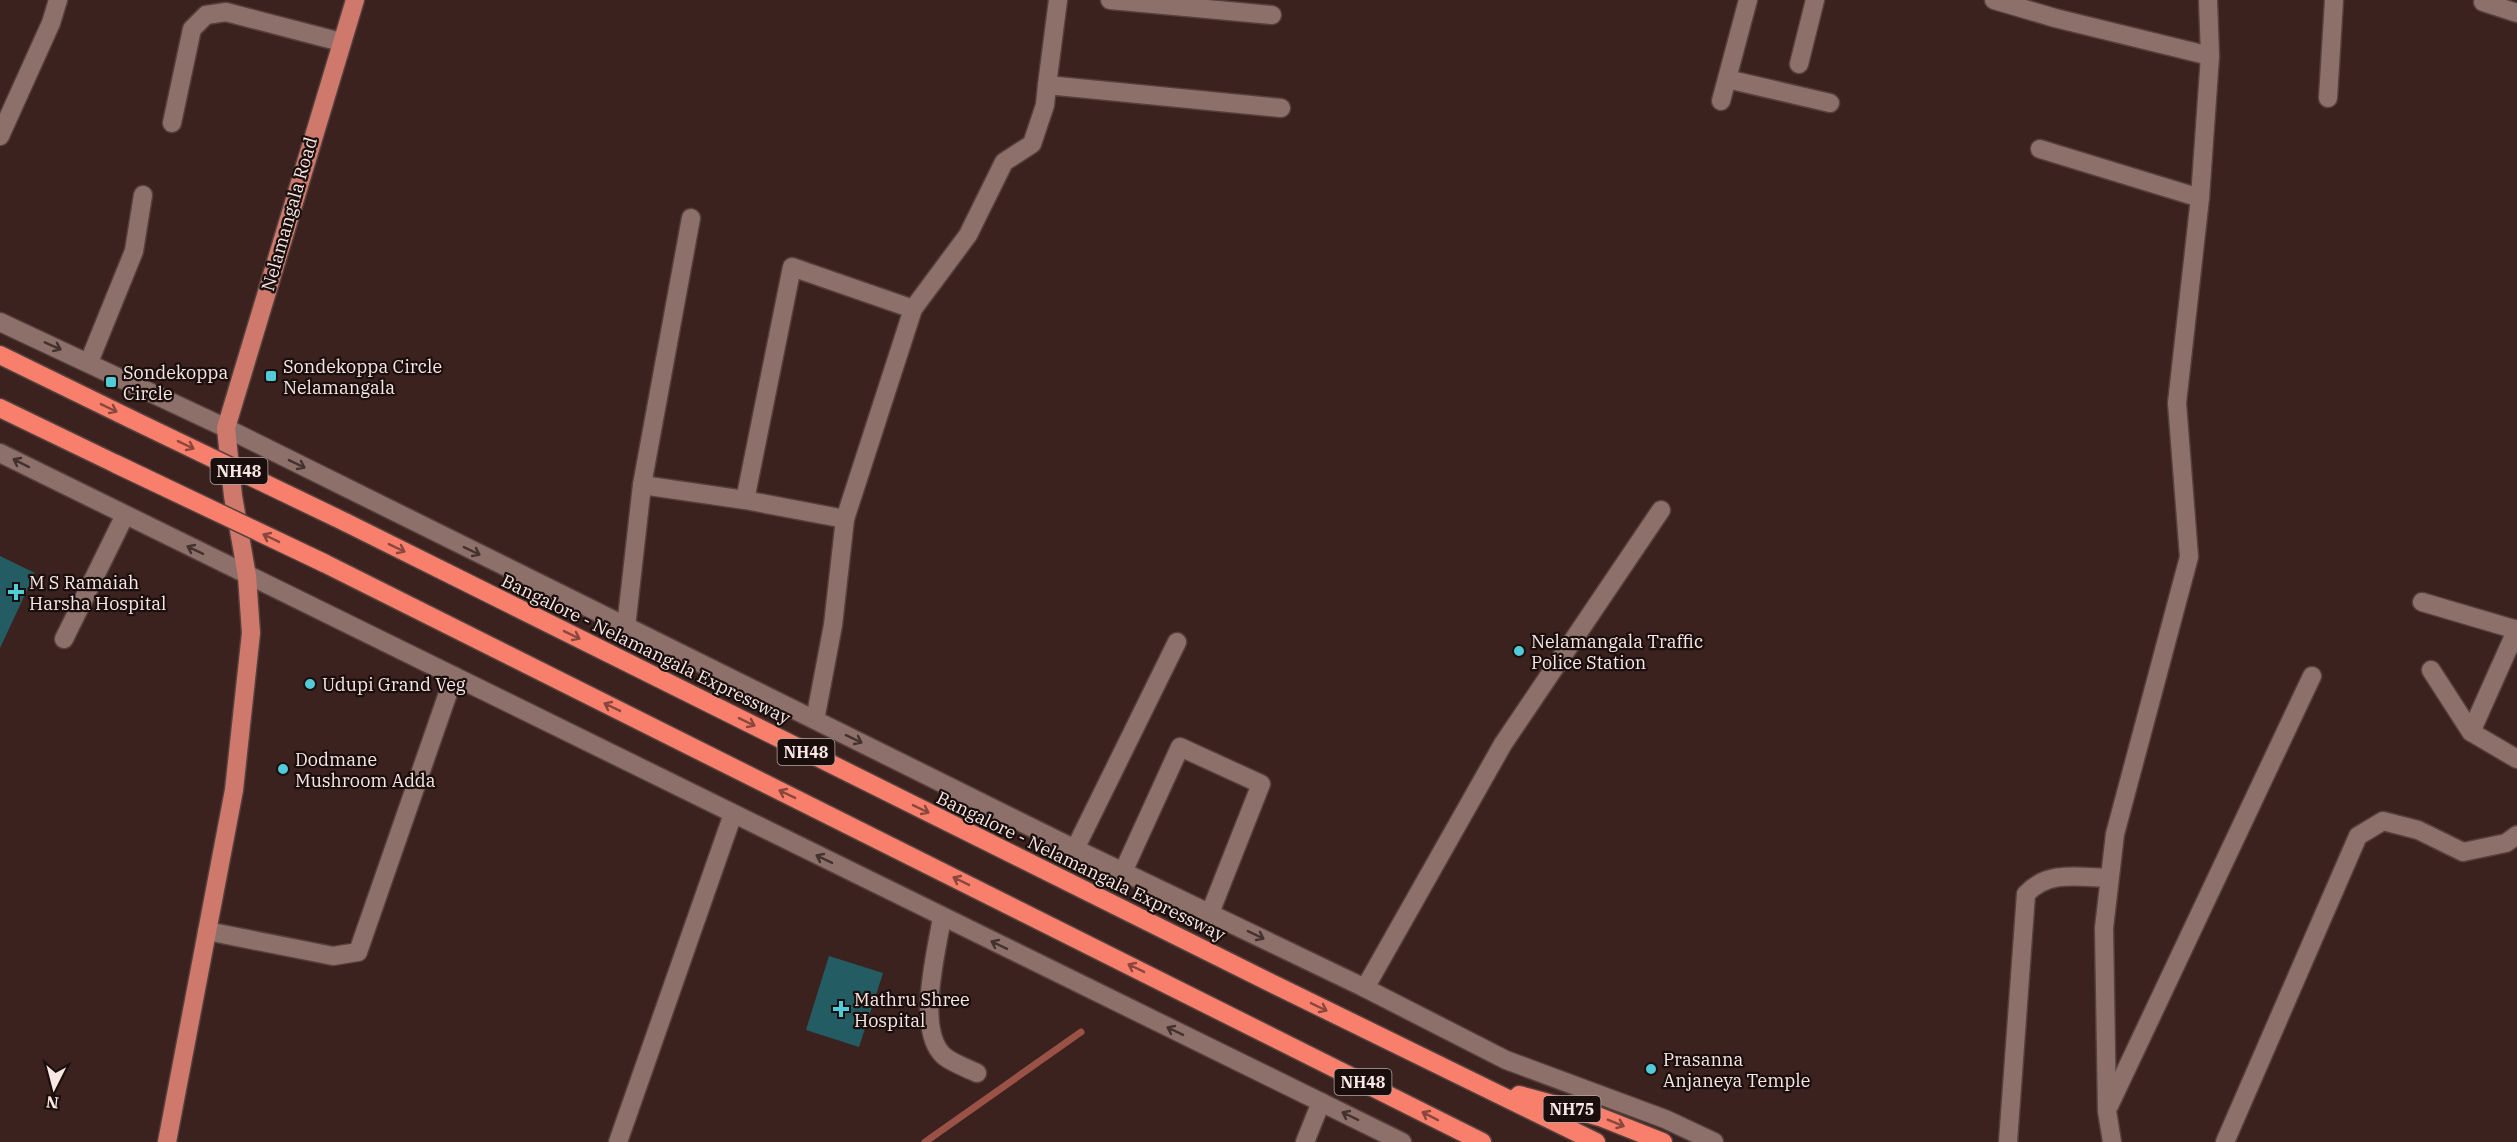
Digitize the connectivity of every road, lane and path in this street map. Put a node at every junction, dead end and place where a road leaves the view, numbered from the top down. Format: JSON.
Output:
{"nodes":[{"id":1,"x":58,"y":0,"type":"edge"},
{"id":2,"x":355,"y":0,"type":"edge"},
{"id":3,"x":1058,"y":0,"type":"edge"},
{"id":4,"x":1110,"y":0,"type":"edge"},
{"id":5,"x":1815,"y":0,"type":"edge"},
{"id":6,"x":1994,"y":0,"type":"edge"},
{"id":7,"x":2208,"y":0,"type":"edge"},
{"id":8,"x":2334,"y":0,"type":"edge"},
{"id":9,"x":1745,"y":2,"type":"edge"},
{"id":10,"x":2483,"y":2,"type":"dead end"},
{"id":11,"x":2517,"y":13,"type":"edge"},
{"id":12,"x":1272,"y":15,"type":"dead end"},
{"id":13,"x":341,"y":42,"type":"junction"},
{"id":14,"x":2210,"y":56,"type":"junction"},
{"id":15,"x":1799,"y":64,"type":"dead end"},
{"id":16,"x":1727,"y":79,"type":"junction"},
{"id":17,"x":1047,"y":85,"type":"junction"},
{"id":18,"x":2328,"y":98,"type":"dead end"},
{"id":19,"x":1721,"y":101,"type":"dead end"},
{"id":20,"x":1830,"y":103,"type":"dead end"},
{"id":21,"x":1281,"y":108,"type":"dead end"},
{"id":22,"x":172,"y":123,"type":"dead end"},
{"id":23,"x":0,"y":136,"type":"edge"},
{"id":24,"x":2040,"y":149,"type":"dead end"},
{"id":25,"x":143,"y":195,"type":"dead end"},
{"id":26,"x":2200,"y":198,"type":"junction"},
{"id":27,"x":691,"y":219,"type":"dead end"},
{"id":28,"x":913,"y":309,"type":"junction"},
{"id":29,"x":0,"y":322,"type":"edge"},
{"id":30,"x":0,"y":355,"type":"edge"},
{"id":31,"x":89,"y":362,"type":"junction"},
{"id":32,"x":0,"y":408,"type":"edge"},
{"id":33,"x":226,"y":428,"type":"junction"},
{"id":34,"x":0,"y":453,"type":"edge"},
{"id":35,"x":642,"y":485,"type":"junction"},
{"id":36,"x":745,"y":500,"type":"junction"},
{"id":37,"x":1660,"y":510,"type":"dead end"},
{"id":38,"x":125,"y":516,"type":"junction"},
{"id":39,"x":845,"y":519,"type":"junction"},
{"id":40,"x":248,"y":576,"type":"junction"},
{"id":41,"x":2422,"y":602,"type":"dead end"},
{"id":42,"x":626,"y":627,"type":"junction"},
{"id":43,"x":2517,"y":630,"type":"edge"},
{"id":44,"x":64,"y":639,"type":"dead end"},
{"id":45,"x":1177,"y":642,"type":"dead end"},
{"id":46,"x":2431,"y":670,"type":"dead end"},
{"id":47,"x":454,"y":676,"type":"junction"},
{"id":48,"x":2312,"y":676,"type":"dead end"},
{"id":49,"x":815,"y":720,"type":"junction"},
{"id":50,"x":2471,"y":732,"type":"junction"},
{"id":51,"x":2517,"y":759,"type":"edge"},
{"id":52,"x":733,"y":814,"type":"junction"},
{"id":53,"x":2517,"y":835,"type":"edge"},
{"id":54,"x":1075,"y":849,"type":"junction"},
{"id":55,"x":1123,"y":872,"type":"junction"},
{"id":56,"x":2109,"y":878,"type":"junction"},
{"id":57,"x":1210,"y":913,"type":"junction"},
{"id":58,"x":942,"y":917,"type":"junction"},
{"id":59,"x":207,"y":931,"type":"junction"},
{"id":60,"x":1365,"y":988,"type":"junction"},
{"id":61,"x":977,"y":1073,"type":"dead end"},
{"id":62,"x":1479,"y":1084,"type":"junction"},
{"id":63,"x":1321,"y":1102,"type":"junction"},
{"id":64,"x":2107,"y":1111,"type":"junction"},
{"id":65,"x":167,"y":1142,"type":"edge"},
{"id":66,"x":618,"y":1142,"type":"edge"},
{"id":67,"x":1305,"y":1142,"type":"edge"},
{"id":68,"x":1402,"y":1142,"type":"edge"},
{"id":69,"x":1482,"y":1142,"type":"edge"},
{"id":70,"x":1596,"y":1142,"type":"edge"},
{"id":71,"x":1662,"y":1142,"type":"edge"},
{"id":72,"x":1714,"y":1142,"type":"edge"},
{"id":73,"x":2008,"y":1142,"type":"edge"},
{"id":74,"x":2112,"y":1142,"type":"edge"},
{"id":75,"x":2225,"y":1142,"type":"edge"}],
"edges":[{"from":1,"to":23,"type":"street"},
{"from":2,"to":13,"type":"main road","name":"Nelamangala Road"},
{"from":3,"to":17,"type":"street"},
{"from":4,"to":12,"type":"street"},
{"from":5,"to":15,"type":"street"},
{"from":6,"to":14,"type":"street"},
{"from":7,"to":14,"type":"street"},
{"from":8,"to":18,"type":"street"},
{"from":9,"to":16,"type":"street"},
{"from":10,"to":11,"type":"street"},
{"from":13,"to":22,"type":"street"},
{"from":13,"to":33,"type":"main road","name":"Nelamangala Road"},
{"from":14,"to":26,"type":"street"},
{"from":16,"to":19,"type":"street"},
{"from":16,"to":20,"type":"street"},
{"from":17,"to":21,"type":"street"},
{"from":17,"to":28,"type":"street"},
{"from":24,"to":26,"type":"street"},
{"from":25,"to":31,"type":"street"},
{"from":26,"to":56,"type":"street"},
{"from":27,"to":35,"type":"street"},
{"from":28,"to":36,"type":"street"},
{"from":28,"to":39,"type":"street"},
{"from":29,"to":31,"type":"street","one_way":true},
{"from":30,"to":62,"type":"highway","name":"Bangalore - Nelamangala Expressway","number":"NH48","one_way":true,"bridge":true},
{"from":31,"to":33,"type":"street"},
{"from":69,"to":32,"type":"highway","number":"NH48","one_way":true,"bridge":true},
{"from":33,"to":40,"type":"main road"},
{"from":33,"to":42,"type":"street","one_way":true},
{"from":38,"to":34,"type":"street","one_way":true},
{"from":35,"to":36,"type":"street"},
{"from":35,"to":42,"type":"street"},
{"from":36,"to":39,"type":"street"},
{"from":37,"to":60,"type":"street"},
{"from":40,"to":38,"type":"street","one_way":true},
{"from":38,"to":44,"type":"street"},
{"from":39,"to":49,"type":"street"},
{"from":40,"to":47,"type":"street"},
{"from":40,"to":59,"type":"main road"},
{"from":41,"to":43,"type":"street"},
{"from":42,"to":49,"type":"street"},
{"from":43,"to":50,"type":"street"},
{"from":45,"to":54,"type":"street"},
{"from":46,"to":50,"type":"street"},
{"from":47,"to":52,"type":"street"},
{"from":47,"to":59,"type":"street"},
{"from":48,"to":64,"type":"street"},
{"from":49,"to":54,"type":"street","one_way":true},
{"from":50,"to":51,"type":"street"},
{"from":58,"to":52,"type":"street","one_way":true},
{"from":52,"to":66,"type":"street"},
{"from":53,"to":75,"type":"street"},
{"from":54,"to":55,"type":"street"},
{"from":55,"to":57,"type":"street"},
{"from":55,"to":57,"type":"street"},
{"from":56,"to":64,"type":"street"},
{"from":56,"to":73,"type":"street"},
{"from":57,"to":60,"type":"street","one_way":true},
{"from":58,"to":61,"type":"street"},
{"from":63,"to":58,"type":"street","one_way":true},
{"from":59,"to":65,"type":"main road"},
{"from":60,"to":72,"type":"street"},
{"from":62,"to":70,"type":"highway","name":"Bangalore - Nelamangala Expressway","number":"NH48"},
{"from":62,"to":71,"type":"highway","number":"NH75","one_way":true},
{"from":63,"to":67,"type":"street"},
{"from":68,"to":63,"type":"street","one_way":true},
{"from":64,"to":74,"type":"street"}]}
